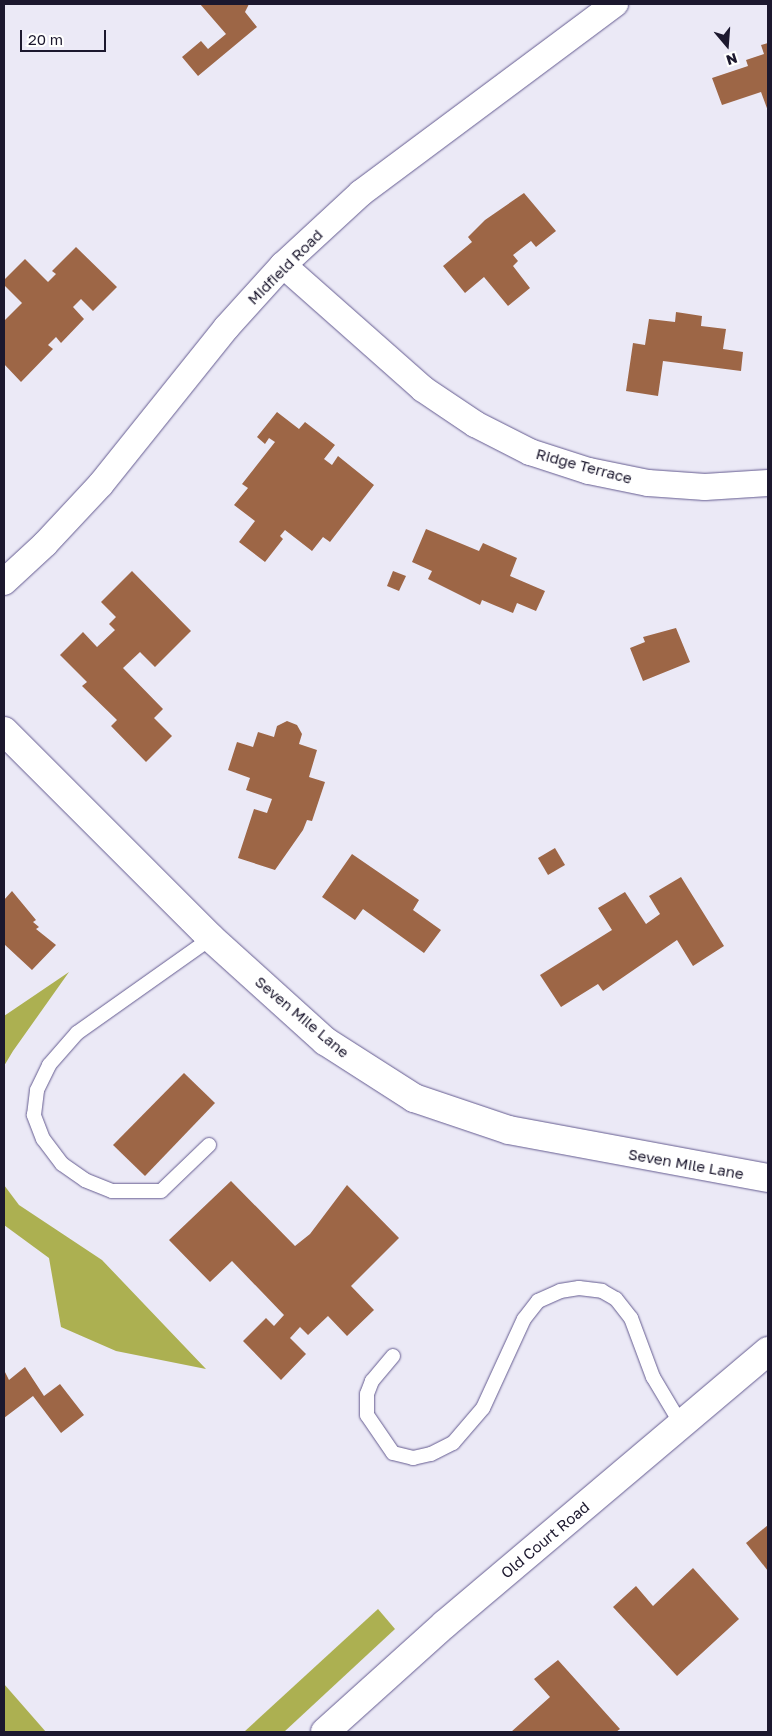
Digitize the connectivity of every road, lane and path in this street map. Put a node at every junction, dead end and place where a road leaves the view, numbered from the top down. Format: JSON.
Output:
{"nodes":[{"id":1,"x":615,"y":4,"type":"edge"},
{"id":2,"x":283,"y":265,"type":"junction"},
{"id":3,"x":768,"y":483,"type":"edge"},
{"id":4,"x":4,"y":582,"type":"edge"},
{"id":5,"x":4,"y":732,"type":"edge"},
{"id":6,"x":211,"y":938,"type":"junction"},
{"id":7,"x":209,"y":1146,"type":"dead end"},
{"id":8,"x":768,"y":1178,"type":"edge"},
{"id":9,"x":768,"y":1351,"type":"edge"},
{"id":10,"x":393,"y":1356,"type":"dead end"},
{"id":11,"x":681,"y":1424,"type":"junction"},
{"id":12,"x":325,"y":1732,"type":"edge"}],
"edges":[{"from":1,"to":2,"type":"street","name":"Midfield Road"},
{"from":2,"to":3,"type":"street","name":"Ridge Terrace"},
{"from":2,"to":4,"type":"street","name":"Midfield Road"},
{"from":5,"to":6,"type":"street","name":"Seven Mile Lane"},
{"from":6,"to":7,"type":"lane"},
{"from":6,"to":8,"type":"street","name":"Seven Mile Lane"},
{"from":9,"to":11,"type":"street","name":"Old Court Road"},
{"from":10,"to":11,"type":"lane"},
{"from":11,"to":12,"type":"street","name":"Old Court Road"}]}
